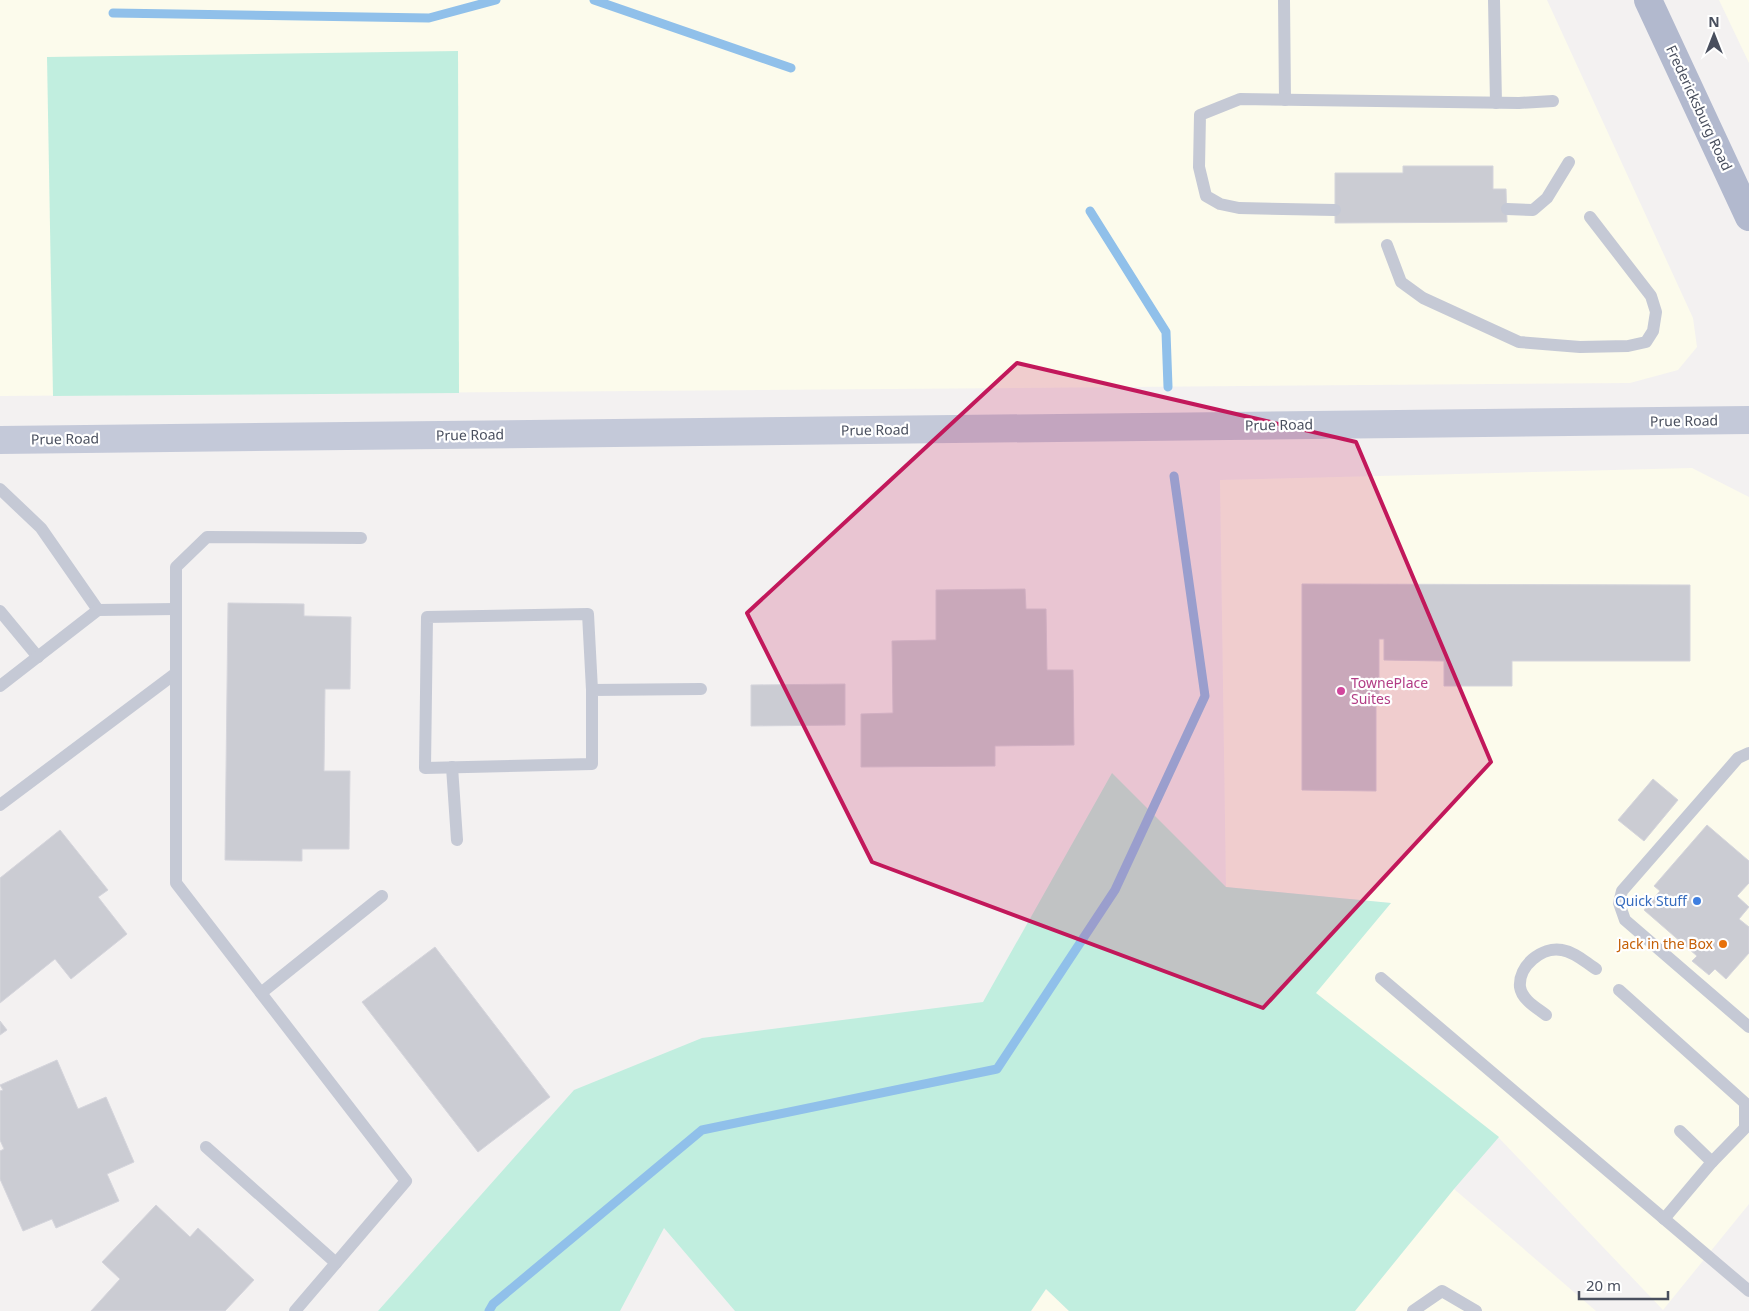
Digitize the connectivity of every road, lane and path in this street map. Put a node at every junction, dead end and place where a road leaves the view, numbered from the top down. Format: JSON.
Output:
{"nodes":[{"id":1,"x":1284,"y":0,"type":"edge"},
{"id":2,"x":1494,"y":0,"type":"edge"},
{"id":3,"x":1648,"y":0,"type":"edge"},
{"id":4,"x":1285,"y":100,"type":"junction"},
{"id":5,"x":1553,"y":101,"type":"dead end"},
{"id":6,"x":1496,"y":103,"type":"junction"},
{"id":7,"x":1569,"y":162,"type":"dead end"},
{"id":8,"x":1506,"y":209,"type":"dead end"},
{"id":9,"x":1335,"y":210,"type":"dead end"},
{"id":10,"x":1590,"y":217,"type":"dead end"},
{"id":11,"x":1749,"y":217,"type":"edge"},
{"id":12,"x":1387,"y":246,"type":"dead end"},
{"id":13,"x":1749,"y":420,"type":"edge"},
{"id":14,"x":0,"y":440,"type":"edge"},
{"id":15,"x":0,"y":489,"type":"edge"},
{"id":16,"x":361,"y":538,"type":"dead end"},
{"id":17,"x":176,"y":609,"type":"junction"},
{"id":18,"x":98,"y":610,"type":"junction"},
{"id":19,"x":0,"y":611,"type":"edge"},
{"id":20,"x":38,"y":657,"type":"junction"},
{"id":21,"x":176,"y":673,"type":"junction"},
{"id":22,"x":0,"y":686,"type":"edge"},
{"id":23,"x":701,"y":688,"type":"dead end"},
{"id":24,"x":592,"y":690,"type":"junction"},
{"id":25,"x":1744,"y":756,"type":"edge"},
{"id":26,"x":452,"y":767,"type":"junction"},
{"id":27,"x":0,"y":805,"type":"edge"},
{"id":28,"x":457,"y":840,"type":"dead end"},
{"id":29,"x":382,"y":896,"type":"dead end"},
{"id":30,"x":1596,"y":969,"type":"dead end"},
{"id":31,"x":1381,"y":978,"type":"dead end"},
{"id":32,"x":1619,"y":990,"type":"dead end"},
{"id":33,"x":261,"y":993,"type":"junction"},
{"id":34,"x":1546,"y":1015,"type":"dead end"},
{"id":35,"x":1749,"y":1027,"type":"edge"},
{"id":36,"x":1680,"y":1130,"type":"dead end"},
{"id":37,"x":206,"y":1147,"type":"dead end"},
{"id":38,"x":1712,"y":1162,"type":"junction"},
{"id":39,"x":1664,"y":1219,"type":"junction"},
{"id":40,"x":336,"y":1263,"type":"junction"},
{"id":41,"x":1749,"y":1291,"type":"edge"},
{"id":42,"x":295,"y":1311,"type":"edge"},
{"id":43,"x":1413,"y":1311,"type":"edge"},
{"id":44,"x":1476,"y":1311,"type":"edge"}],
"edges":[{"from":1,"to":4,"type":"lane"},
{"from":2,"to":6,"type":"lane"},
{"from":3,"to":11,"type":"main road","name":"Fredericksburg Road"},
{"from":4,"to":6,"type":"lane"},
{"from":4,"to":9,"type":"lane"},
{"from":5,"to":6,"type":"lane"},
{"from":7,"to":8,"type":"lane"},
{"from":10,"to":12,"type":"lane"},
{"from":13,"to":14,"type":"street","name":"Prue Road"},
{"from":15,"to":18,"type":"lane"},
{"from":16,"to":17,"type":"lane"},
{"from":17,"to":18,"type":"lane"},
{"from":17,"to":21,"type":"lane"},
{"from":18,"to":20,"type":"lane"},
{"from":19,"to":20,"type":"lane"},
{"from":20,"to":22,"type":"lane"},
{"from":21,"to":27,"type":"lane"},
{"from":21,"to":33,"type":"lane"},
{"from":23,"to":24,"type":"lane"},
{"from":24,"to":26,"type":"lane"},
{"from":24,"to":26,"type":"lane"},
{"from":25,"to":35,"type":"lane"},
{"from":26,"to":28,"type":"lane"},
{"from":29,"to":33,"type":"lane"},
{"from":30,"to":34,"type":"lane"},
{"from":31,"to":39,"type":"lane"},
{"from":32,"to":38,"type":"lane"},
{"from":33,"to":40,"type":"lane"},
{"from":36,"to":38,"type":"lane"},
{"from":37,"to":40,"type":"lane"},
{"from":38,"to":39,"type":"lane"},
{"from":39,"to":41,"type":"lane"},
{"from":40,"to":42,"type":"lane"},
{"from":43,"to":44,"type":"lane"}]}
